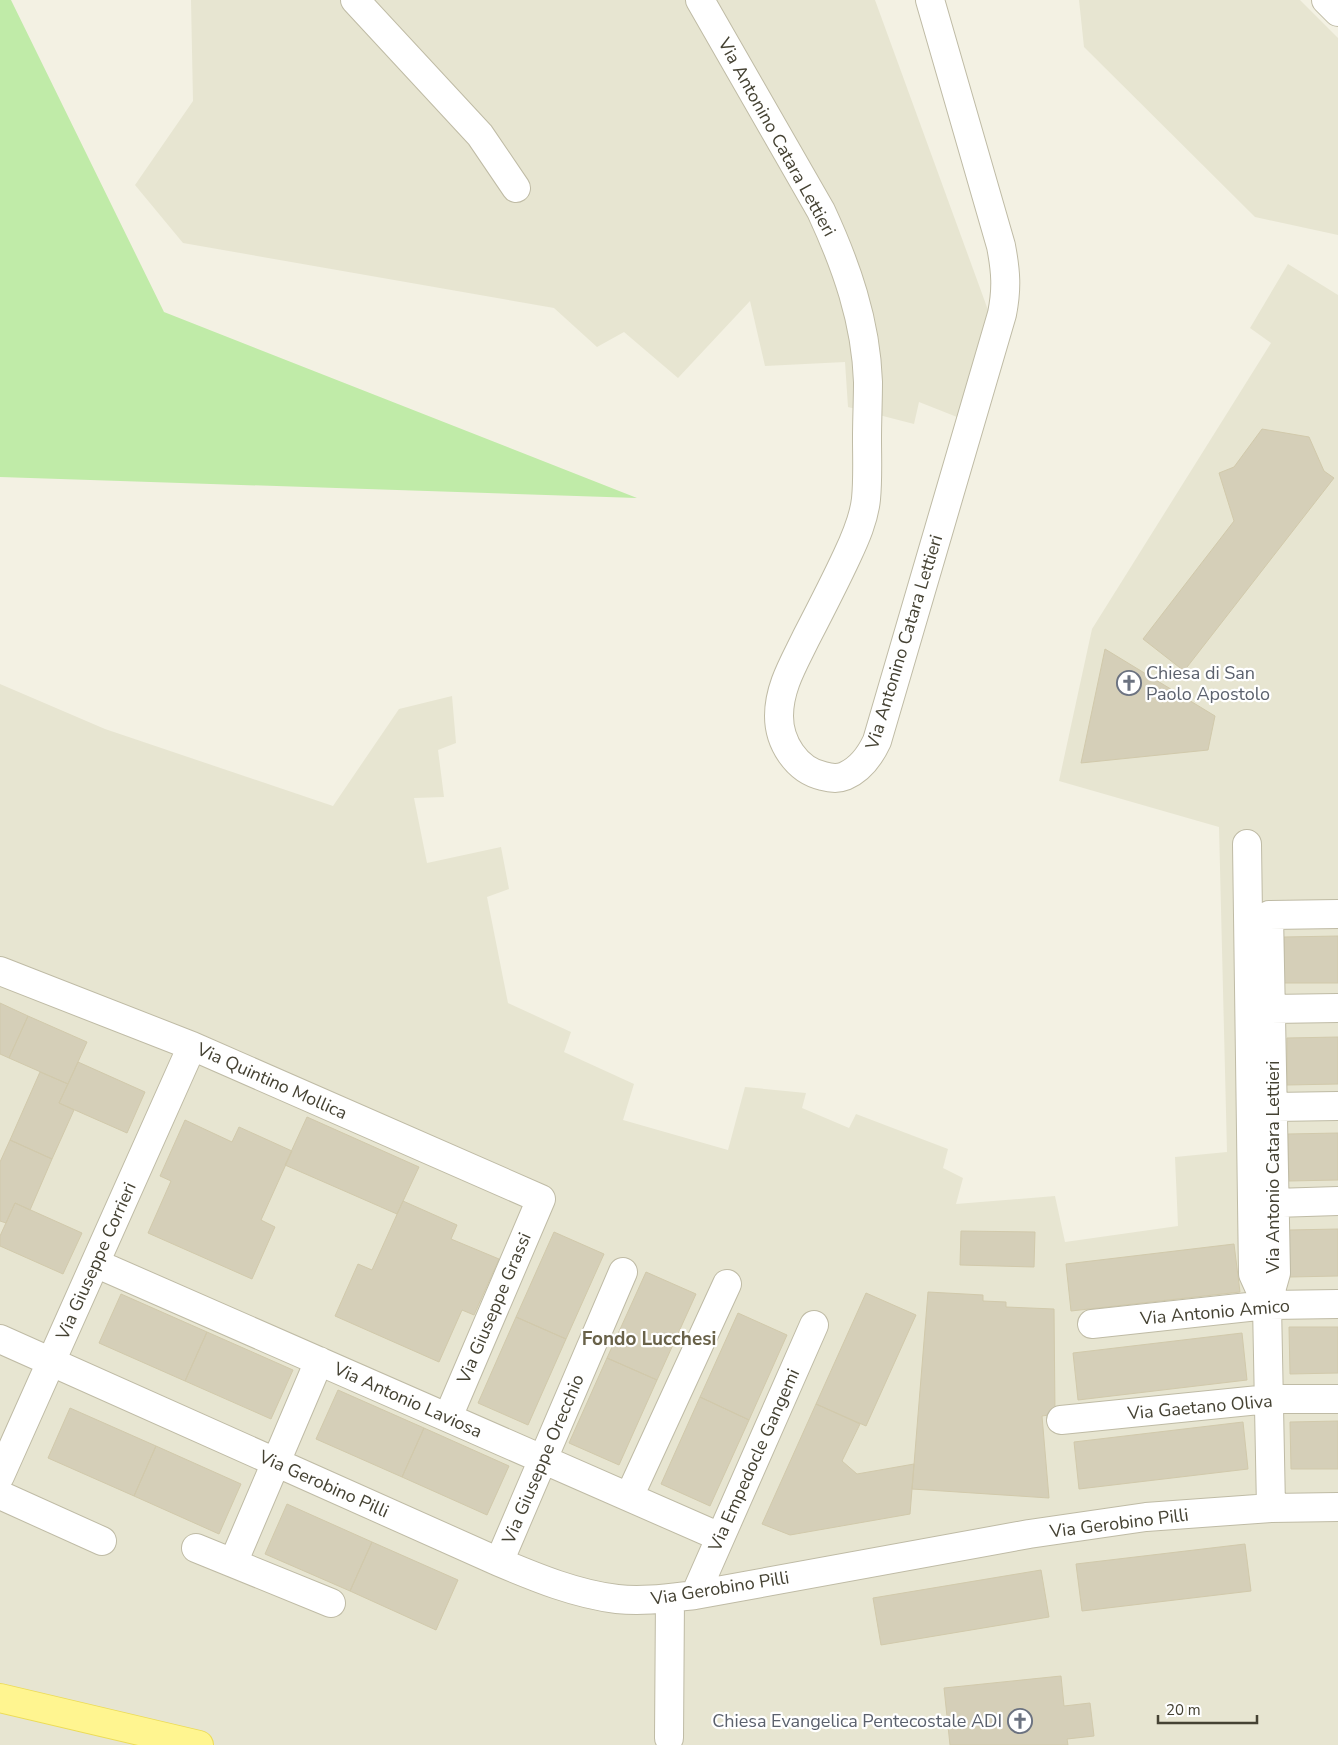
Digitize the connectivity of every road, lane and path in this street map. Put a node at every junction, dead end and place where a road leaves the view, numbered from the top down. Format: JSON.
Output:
{"nodes":[{"id":1,"x":355,"y":0,"type":"edge"},
{"id":2,"x":700,"y":0,"type":"edge"},
{"id":3,"x":930,"y":0,"type":"edge"},
{"id":4,"x":1326,"y":0,"type":"edge"},
{"id":5,"x":1338,"y":12,"type":"edge"},
{"id":6,"x":516,"y":188,"type":"dead end"},
{"id":7,"x":1247,"y":844,"type":"dead end"},
{"id":8,"x":1338,"y":914,"type":"edge"},
{"id":9,"x":0,"y":970,"type":"edge"},
{"id":10,"x":1338,"y":1008,"type":"edge"},
{"id":11,"x":1272,"y":1009,"type":"junction"},
{"id":12,"x":192,"y":1046,"type":"junction"},
{"id":13,"x":1338,"y":1106,"type":"edge"},
{"id":14,"x":1273,"y":1107,"type":"junction"},
{"id":15,"x":540,"y":1199,"type":"joint"},
{"id":16,"x":1338,"y":1201,"type":"edge"},
{"id":17,"x":1275,"y":1203,"type":"junction"},
{"id":18,"x":96,"y":1262,"type":"junction"},
{"id":19,"x":623,"y":1272,"type":"dead end"},
{"id":20,"x":727,"y":1284,"type":"dead end"},
{"id":21,"x":1338,"y":1304,"type":"edge"},
{"id":22,"x":1267,"y":1305,"type":"junction"},
{"id":23,"x":1092,"y":1324,"type":"dead end"},
{"id":24,"x":814,"y":1325,"type":"dead end"},
{"id":25,"x":0,"y":1339,"type":"edge"},
{"id":26,"x":319,"y":1361,"type":"junction"},
{"id":27,"x":51,"y":1363,"type":"junction"},
{"id":28,"x":1269,"y":1399,"type":"junction"},
{"id":29,"x":1338,"y":1399,"type":"edge"},
{"id":30,"x":448,"y":1417,"type":"junction"},
{"id":31,"x":1062,"y":1420,"type":"dead end"},
{"id":32,"x":543,"y":1459,"type":"junction"},
{"id":33,"x":276,"y":1463,"type":"junction"},
{"id":34,"x":0,"y":1476,"type":"edge"},
{"id":35,"x":0,"y":1495,"type":"edge"},
{"id":36,"x":629,"y":1497,"type":"junction"},
{"id":37,"x":1338,"y":1507,"type":"edge"},
{"id":38,"x":1271,"y":1508,"type":"junction"},
{"id":39,"x":720,"y":1537,"type":"junction"},
{"id":40,"x":102,"y":1542,"type":"dead end"},
{"id":41,"x":196,"y":1548,"type":"dead end"},
{"id":42,"x":499,"y":1562,"type":"junction"},
{"id":43,"x":233,"y":1563,"type":"junction"},
{"id":44,"x":682,"y":1596,"type":"junction"},
{"id":45,"x":332,"y":1603,"type":"dead end"},
{"id":46,"x":0,"y":1698,"type":"edge"},
{"id":47,"x":669,"y":1738,"type":"dead end"},
{"id":48,"x":199,"y":1745,"type":"edge"}],
"edges":[{"from":1,"to":6,"type":"street"},
{"from":2,"to":3,"type":"street","name":"Via Antonino Catara Lettieri"},
{"from":4,"to":5,"type":"street"},
{"from":7,"to":22,"type":"street"},
{"from":8,"to":11,"type":"street","name":"Via Antonio Catara Lettieri"},
{"from":9,"to":12,"type":"street","name":"Via Quintino Mollica"},
{"from":10,"to":11,"type":"street"},
{"from":11,"to":14,"type":"street","name":"Via Antonio Catara Lettieri"},
{"from":12,"to":15,"type":"street","name":"Via Quintino Mollica"},
{"from":12,"to":18,"type":"street","name":"Via Giuseppe Corrieri"},
{"from":13,"to":14,"type":"street"},
{"from":14,"to":17,"type":"street","name":"Via Antonio Catara Lettieri"},
{"from":15,"to":30,"type":"street","name":"Via Giuseppe Grassi"},
{"from":16,"to":17,"type":"street"},
{"from":17,"to":22,"type":"street","name":"Via Antonio Catara Lettieri"},
{"from":18,"to":26,"type":"street","name":"Via Antonio Laviosa"},
{"from":18,"to":27,"type":"street","name":"Via Giuseppe Corrieri"},
{"from":19,"to":32,"type":"street","name":"Via Giuseppe Orecchio"},
{"from":20,"to":36,"type":"street"},
{"from":21,"to":22,"type":"street","name":"Via Antonio Amico"},
{"from":22,"to":23,"type":"street","name":"Via Antonio Amico"},
{"from":22,"to":28,"type":"street","name":"Via Antonio Catara Lettieri"},
{"from":24,"to":39,"type":"street","name":"Via Empedocle Gangemi"},
{"from":25,"to":27,"type":"street","name":"Via Gerobino Pilli"},
{"from":26,"to":30,"type":"street","name":"Via Antonio Laviosa"},
{"from":26,"to":33,"type":"street"},
{"from":27,"to":33,"type":"street","name":"Via Gerobino Pilli"},
{"from":27,"to":34,"type":"street","name":"Via Giuseppe Corrieri"},
{"from":28,"to":29,"type":"street","name":"Via Gaetano Oliva"},
{"from":28,"to":31,"type":"street","name":"Via Gaetano Oliva"},
{"from":28,"to":38,"type":"street","name":"Via Antonio Catara Lettieri"},
{"from":30,"to":32,"type":"street","name":"Via Antonio Laviosa"},
{"from":32,"to":36,"type":"street","name":"Via Antonio Laviosa"},
{"from":32,"to":42,"type":"street","name":"Via Giuseppe Orecchio"},
{"from":33,"to":42,"type":"street","name":"Via Gerobino Pilli"},
{"from":33,"to":43,"type":"street"},
{"from":35,"to":40,"type":"street"},
{"from":36,"to":39,"type":"street","name":"Via Antonio Laviosa"},
{"from":37,"to":38,"type":"street","name":"Via Gerobino Pilli"},
{"from":38,"to":44,"type":"street","name":"Via Gerobino Pilli"},
{"from":39,"to":44,"type":"street","name":"Via Empedocle Gangemi"},
{"from":41,"to":43,"type":"street"},
{"from":42,"to":44,"type":"street","name":"Via Gerobino Pilli"},
{"from":43,"to":45,"type":"street"},
{"from":44,"to":47,"type":"street"},
{"from":46,"to":48,"type":"main road"}]}
